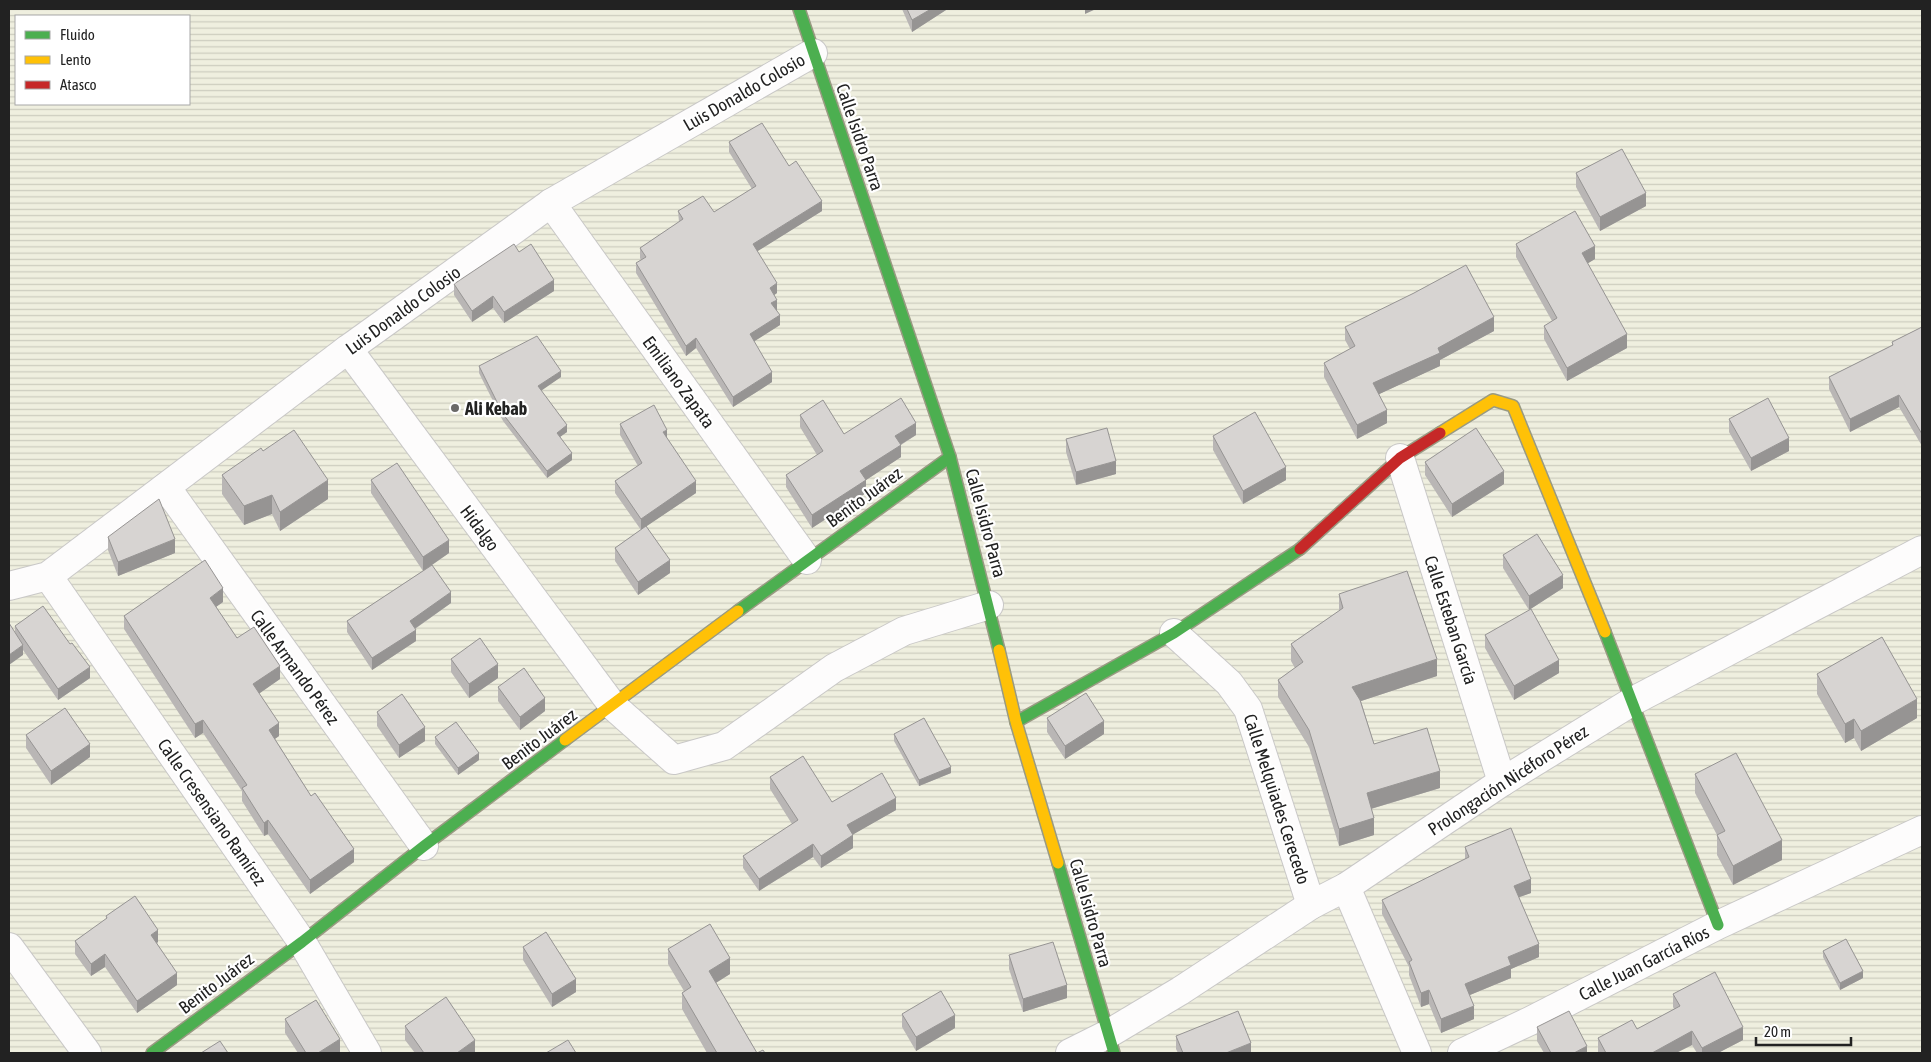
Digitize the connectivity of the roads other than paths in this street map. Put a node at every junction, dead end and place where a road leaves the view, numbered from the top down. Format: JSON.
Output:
{"nodes":[{"id":1,"x":799,"y":9,"type":"edge"},
{"id":2,"x":813,"y":53,"type":"junction"},
{"id":3,"x":551,"y":203,"type":"junction"},
{"id":4,"x":348,"y":349,"type":"junction"},
{"id":5,"x":950,"y":456,"type":"junction"},
{"id":6,"x":1400,"y":458,"type":"junction"},
{"id":7,"x":166,"y":487,"type":"junction"},
{"id":8,"x":1922,"y":550,"type":"edge"},
{"id":9,"x":807,"y":560,"type":"junction"},
{"id":10,"x":48,"y":576,"type":"junction"},
{"id":11,"x":9,"y":586,"type":"edge"},
{"id":12,"x":989,"y":605,"type":"junction"},
{"id":13,"x":1174,"y":633,"type":"junction"},
{"id":14,"x":1633,"y":701,"type":"junction"},
{"id":15,"x":613,"y":706,"type":"junction"},
{"id":16,"x":1016,"y":722,"type":"junction"},
{"id":17,"x":1502,"y":782,"type":"junction"},
{"id":18,"x":1922,"y":830,"type":"edge"},
{"id":19,"x":424,"y":846,"type":"junction"},
{"id":20,"x":1346,"y":886,"type":"junction"},
{"id":21,"x":1312,"y":905,"type":"junction"},
{"id":22,"x":1718,"y":925,"type":"junction"},
{"id":23,"x":302,"y":942,"type":"junction"},
{"id":24,"x":9,"y":947,"type":"edge"},
{"id":25,"x":1111,"y":1043,"type":"edge"},
{"id":26,"x":87,"y":1053,"type":"edge"},
{"id":27,"x":152,"y":1053,"type":"edge"},
{"id":28,"x":367,"y":1053,"type":"edge"},
{"id":29,"x":1070,"y":1053,"type":"edge"},
{"id":30,"x":1417,"y":1053,"type":"edge"},
{"id":31,"x":1462,"y":1053,"type":"edge"}],
"edges":[{"from":1,"to":2,"type":"street","name":"Calle Isidro Parra"},
{"from":2,"to":3,"type":"street","name":"Luis Donaldo Colosio"},
{"from":2,"to":5,"type":"street","name":"Calle Isidro Parra"},
{"from":3,"to":4,"type":"street","name":"Luis Donaldo Colosio"},
{"from":3,"to":9,"type":"street","name":"Emiliano Zapata"},
{"from":4,"to":7,"type":"street","name":"Luis Donaldo Colosio"},
{"from":4,"to":15,"type":"street","name":"Hidalgo"},
{"from":5,"to":9,"type":"street","name":"Benito Juárez"},
{"from":5,"to":12,"type":"street","name":"Calle Isidro Parra"},
{"from":6,"to":13,"type":"street"},
{"from":6,"to":14,"type":"street","name":"Calle Juan García Ríos"},
{"from":6,"to":17,"type":"street","name":"Calle Esteban García"},
{"from":7,"to":10,"type":"street","name":"Luis Donaldo Colosio"},
{"from":7,"to":19,"type":"street","name":"Calle Armando Pérez"},
{"from":8,"to":14,"type":"street","name":"Prolongación Nicéforo Pérez"},
{"from":9,"to":15,"type":"street","name":"Benito Juárez"},
{"from":10,"to":11,"type":"street","name":"Luis Donaldo Colosio"},
{"from":10,"to":23,"type":"street","name":"Calle Cresensiano Ramírez"},
{"from":12,"to":15,"type":"street","name":"Hidalgo"},
{"from":12,"to":16,"type":"street","name":"Calle Isidro Parra"},
{"from":13,"to":16,"type":"street"},
{"from":13,"to":21,"type":"street","name":"Calle Melquiades Cerecedo"},
{"from":14,"to":17,"type":"street","name":"Prolongación Nicéforo Pérez"},
{"from":14,"to":22,"type":"street","name":"Calle Juan García Ríos"},
{"from":15,"to":19,"type":"street","name":"Benito Juárez"},
{"from":16,"to":25,"type":"street","name":"Calle Isidro Parra"},
{"from":17,"to":20,"type":"street","name":"Prolongación Nicéforo Pérez"},
{"from":18,"to":22,"type":"street"},
{"from":19,"to":23,"type":"street","name":"Benito Juárez"},
{"from":20,"to":21,"type":"street","name":"Prolongación Nicéforo Pérez"},
{"from":20,"to":30,"type":"street"},
{"from":21,"to":25,"type":"street","name":"Prolongación Nicéforo Pérez"},
{"from":22,"to":31,"type":"street","name":"Calle Juan García Ríos"},
{"from":23,"to":27,"type":"street","name":"Benito Juárez"},
{"from":23,"to":28,"type":"street","name":"Calle Cresensiano Ramírez"},
{"from":24,"to":26,"type":"street"},
{"from":25,"to":29,"type":"street","name":"Prolongación Nicéforo Pérez"}]}
